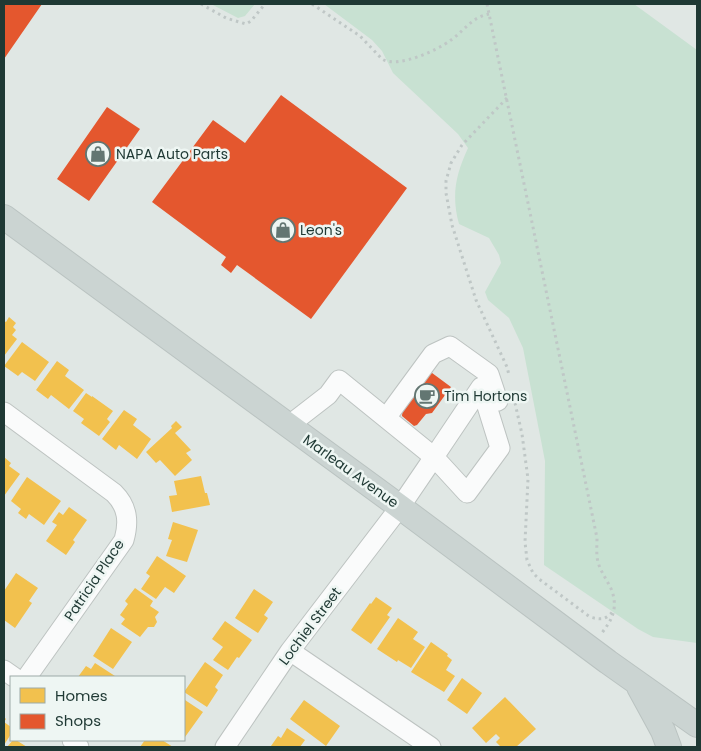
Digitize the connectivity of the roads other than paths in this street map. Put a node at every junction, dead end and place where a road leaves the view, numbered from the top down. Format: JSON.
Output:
{"nodes":[{"id":1,"x":4,"y":217,"type":"edge"},
{"id":2,"x":4,"y":412,"type":"edge"},
{"id":3,"x":386,"y":418,"type":"junction"},
{"id":4,"x":288,"y":426,"type":"junction"},
{"id":5,"x":500,"y":448,"type":"junction"},
{"id":6,"x":434,"y":457,"type":"junction"},
{"id":7,"x":400,"y":507,"type":"junction"},
{"id":8,"x":290,"y":651,"type":"junction"},
{"id":9,"x":28,"y":676,"type":"edge"},
{"id":10,"x":637,"y":683,"type":"junction"},
{"id":11,"x":697,"y":726,"type":"edge"},
{"id":12,"x":224,"y":747,"type":"edge"},
{"id":13,"x":431,"y":747,"type":"edge"},
{"id":14,"x":669,"y":747,"type":"edge"}],
"edges":[{"from":1,"to":4,"type":"main road","name":"Marleau Avenue"},
{"from":2,"to":9,"type":"street","name":"Patricia Place"},
{"from":3,"to":4,"type":"street"},
{"from":3,"to":5,"type":"street"},
{"from":3,"to":6,"type":"street"},
{"from":4,"to":7,"type":"main road","name":"Marleau Avenue"},
{"from":5,"to":6,"type":"street"},
{"from":5,"to":6,"type":"street","name":"Lochiel Street"},
{"from":6,"to":7,"type":"street","name":"Lochiel Street"},
{"from":7,"to":8,"type":"street","name":"Lochiel Street"},
{"from":7,"to":10,"type":"main road","name":"Marleau Avenue"},
{"from":8,"to":12,"type":"street","name":"Lochiel Street"},
{"from":8,"to":13,"type":"street"},
{"from":10,"to":11,"type":"main road","name":"Marleau Avenue"},
{"from":10,"to":14,"type":"main road"}]}
